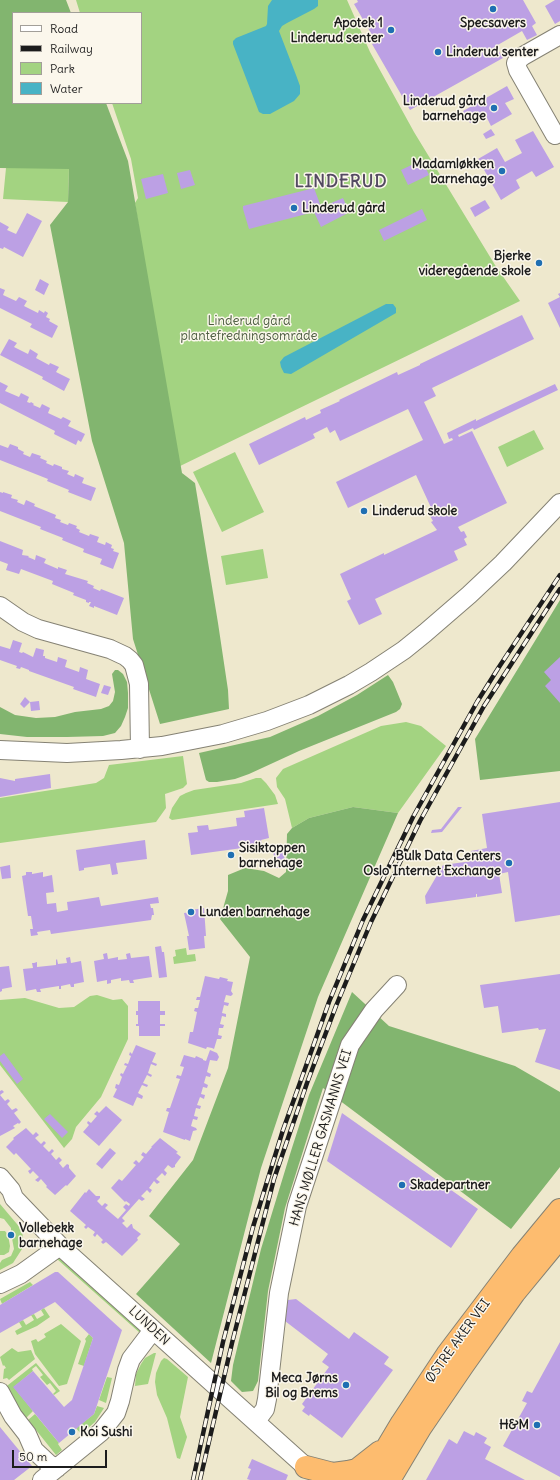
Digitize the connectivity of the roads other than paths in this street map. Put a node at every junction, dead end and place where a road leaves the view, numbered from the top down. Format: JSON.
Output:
{"nodes":[{"id":1,"x":560,"y":35,"type":"edge"},
{"id":2,"x":555,"y":135,"type":"dead end"},
{"id":3,"x":560,"y":504,"type":"edge"},
{"id":4,"x":0,"y":606,"type":"edge"},
{"id":5,"x":140,"y":749,"type":"junction"},
{"id":6,"x":0,"y":750,"type":"edge"},
{"id":7,"x":397,"y":985,"type":"dead end"},
{"id":8,"x":0,"y":1177,"type":"edge"},
{"id":9,"x":560,"y":1210,"type":"edge"},
{"id":10,"x":560,"y":1237,"type":"edge"},
{"id":11,"x":60,"y":1246,"type":"junction"},
{"id":12,"x":0,"y":1284,"type":"edge"},
{"id":13,"x":153,"y":1330,"type":"junction"},
{"id":14,"x":0,"y":1392,"type":"edge"},
{"id":15,"x":256,"y":1421,"type":"junction"},
{"id":16,"x":388,"y":1446,"type":"junction"},
{"id":17,"x":57,"y":1468,"type":"junction"},
{"id":18,"x":312,"y":1474,"type":"edge"},
{"id":19,"x":42,"y":1480,"type":"edge"},
{"id":20,"x":368,"y":1480,"type":"edge"},
{"id":21,"x":389,"y":1480,"type":"edge"}],
"edges":[{"from":1,"to":2,"type":"street"},
{"from":3,"to":5,"type":"street"},
{"from":4,"to":5,"type":"street"},
{"from":5,"to":6,"type":"street"},
{"from":7,"to":15,"type":"street","name":"HANS MØLLER GASMANNS VEI"},
{"from":8,"to":11,"type":"street","name":"LUNDEN"},
{"from":9,"to":16,"type":"highway","name":"ØSTRE AKER VEI"},
{"from":10,"to":21,"type":"highway","name":"ØSTRE AKER VEI"},
{"from":11,"to":12,"type":"street"},
{"from":11,"to":13,"type":"street","name":"LUNDEN"},
{"from":13,"to":15,"type":"street","name":"LUNDEN"},
{"from":13,"to":17,"type":"street"},
{"from":14,"to":17,"type":"street"},
{"from":15,"to":18,"type":"street","name":"LUNDEN"},
{"from":16,"to":18,"type":"highway"},
{"from":16,"to":20,"type":"highway","name":"ØSTRE AKER VEI"},
{"from":17,"to":19,"type":"street"}]}
